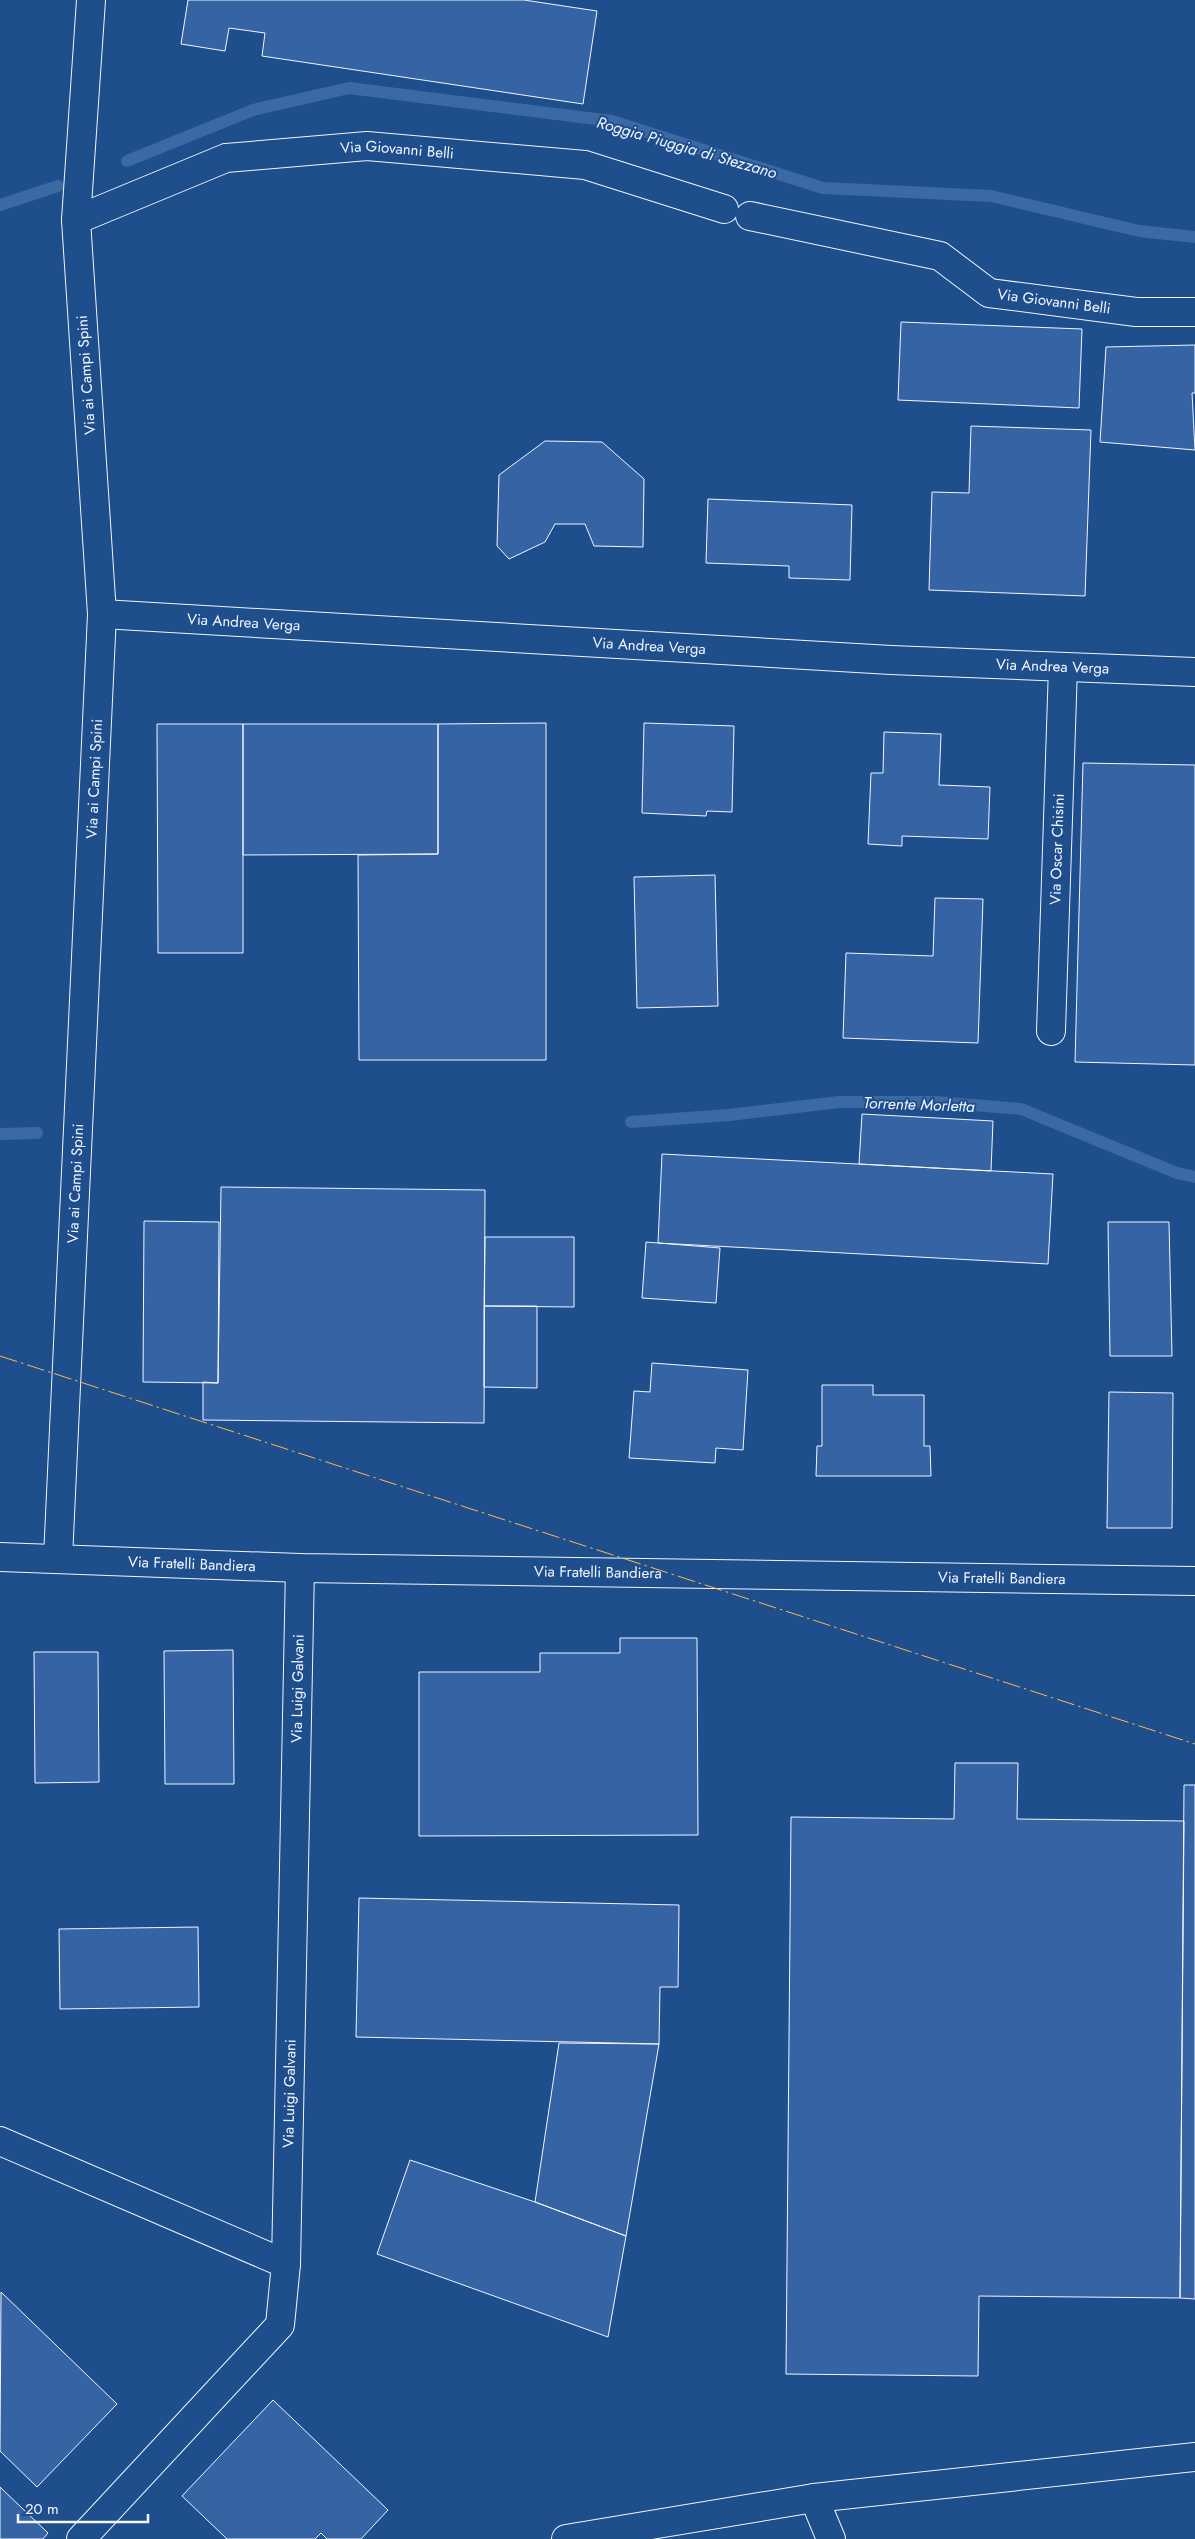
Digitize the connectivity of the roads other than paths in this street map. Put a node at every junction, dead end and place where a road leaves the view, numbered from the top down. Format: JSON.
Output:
{"nodes":[{"id":1,"x":91,"y":0,"type":"edge"},
{"id":2,"x":724,"y":209,"type":"dead end"},
{"id":3,"x":750,"y":216,"type":"dead end"},
{"id":4,"x":76,"y":220,"type":"junction"},
{"id":5,"x":1195,"y":312,"type":"edge"},
{"id":6,"x":102,"y":614,"type":"junction"},
{"id":7,"x":1063,"y":667,"type":"junction"},
{"id":8,"x":1195,"y":672,"type":"edge"},
{"id":9,"x":1051,"y":1031,"type":"dead end"},
{"id":10,"x":0,"y":1557,"type":"edge"},
{"id":11,"x":58,"y":1558,"type":"junction"},
{"id":12,"x":300,"y":1568,"type":"junction"},
{"id":13,"x":1195,"y":1581,"type":"edge"},
{"id":14,"x":0,"y":2141,"type":"edge"},
{"id":15,"x":286,"y":2264,"type":"junction"},
{"id":16,"x":1195,"y":2457,"type":"edge"},
{"id":17,"x":814,"y":2498,"type":"junction"},
{"id":18,"x":80,"y":2539,"type":"edge"},
{"id":19,"x":566,"y":2539,"type":"edge"},
{"id":20,"x":831,"y":2539,"type":"edge"}],
"edges":[{"from":1,"to":4,"type":"street","name":"Via ai Campi Spini"},
{"from":2,"to":4,"type":"street","name":"Via Giovanni Belli"},
{"from":3,"to":5,"type":"street","name":"Via Giovanni Belli"},
{"from":4,"to":6,"type":"street","name":"Via ai Campi Spini"},
{"from":6,"to":7,"type":"street","name":"Via Andrea Verga"},
{"from":6,"to":11,"type":"street","name":"Via ai Campi Spini"},
{"from":7,"to":8,"type":"street","name":"Via Andrea Verga"},
{"from":7,"to":9,"type":"street","name":"Via Oscar Chisini"},
{"from":10,"to":11,"type":"street","name":"Via Fratelli Bandiera"},
{"from":11,"to":12,"type":"street","name":"Via Fratelli Bandiera"},
{"from":12,"to":13,"type":"street","name":"Via Fratelli Bandiera"},
{"from":12,"to":15,"type":"street","name":"Via Luigi Galvani"},
{"from":14,"to":15,"type":"street"},
{"from":15,"to":18,"type":"street","name":"Via Luigi Galvani"},
{"from":16,"to":17,"type":"street"},
{"from":17,"to":19,"type":"street"},
{"from":17,"to":20,"type":"street"}]}
